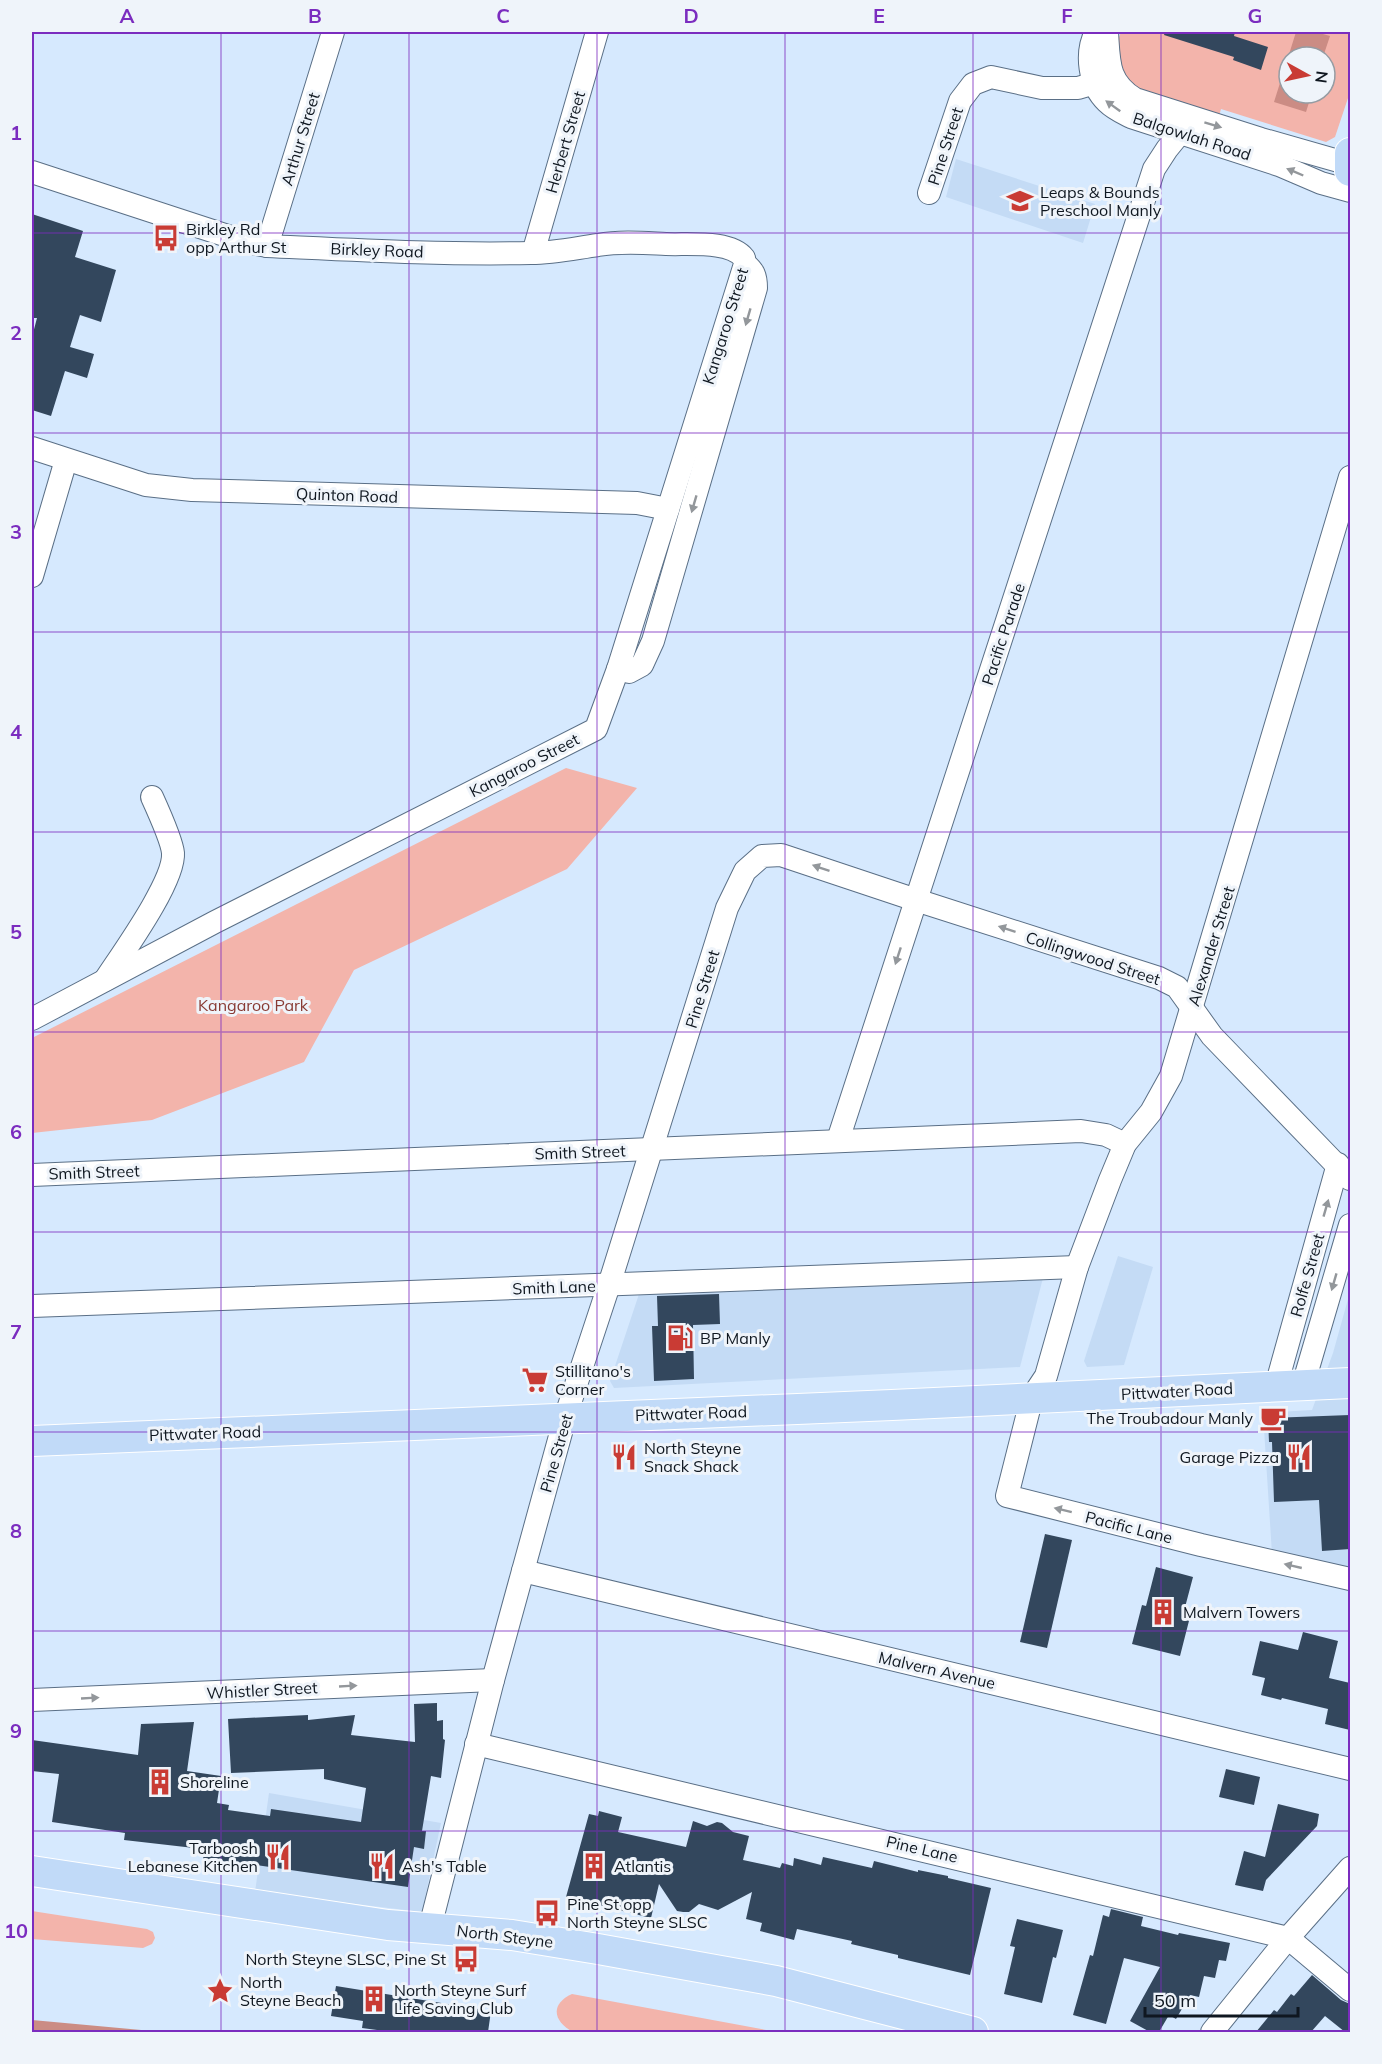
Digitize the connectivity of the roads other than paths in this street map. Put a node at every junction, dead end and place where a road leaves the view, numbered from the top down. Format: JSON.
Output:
{"nodes":[{"id":1,"x":333,"y":32,"type":"edge"},
{"id":2,"x":597,"y":32,"type":"edge"},
{"id":3,"x":1096,"y":32,"type":"edge"},
{"id":4,"x":1107,"y":32,"type":"edge"},
{"id":5,"x":1095,"y":83,"type":"junction"},
{"id":6,"x":1180,"y":133,"type":"junction"},
{"id":7,"x":1350,"y":169,"type":"edge"},
{"id":8,"x":32,"y":172,"type":"edge"},
{"id":9,"x":929,"y":193,"type":"dead end"},
{"id":10,"x":267,"y":246,"type":"junction"},
{"id":11,"x":533,"y":253,"type":"junction"},
{"id":12,"x":739,"y":256,"type":"junction"},
{"id":13,"x":32,"y":448,"type":"edge"},
{"id":14,"x":66,"y":460,"type":"junction"},
{"id":15,"x":1350,"y":477,"type":"edge"},
{"id":16,"x":668,"y":508,"type":"junction"},
{"id":17,"x":32,"y":576,"type":"edge"},
{"id":18,"x":618,"y":669,"type":"junction"},
{"id":19,"x":152,"y":796,"type":"dead end"},
{"id":20,"x":762,"y":856,"type":"joint"},
{"id":21,"x":916,"y":900,"type":"junction"},
{"id":22,"x":105,"y":981,"type":"junction"},
{"id":23,"x":1192,"y":1008,"type":"junction"},
{"id":24,"x":32,"y":1019,"type":"edge"},
{"id":25,"x":837,"y":1140,"type":"junction"},
{"id":26,"x":1125,"y":1144,"type":"junction"},
{"id":27,"x":652,"y":1149,"type":"junction"},
{"id":28,"x":1347,"y":1173,"type":"edge"},
{"id":29,"x":32,"y":1175,"type":"edge"},
{"id":30,"x":1350,"y":1226,"type":"edge"},
{"id":31,"x":1077,"y":1267,"type":"junction"},
{"id":32,"x":609,"y":1285,"type":"junction"},
{"id":33,"x":32,"y":1306,"type":"edge"},
{"id":34,"x":1350,"y":1383,"type":"edge"},
{"id":35,"x":1290,"y":1386,"type":"junction"},
{"id":36,"x":1032,"y":1397,"type":"junction"},
{"id":37,"x":566,"y":1418,"type":"junction"},
{"id":38,"x":32,"y":1441,"type":"edge"},
{"id":39,"x":523,"y":1571,"type":"junction"},
{"id":40,"x":1350,"y":1579,"type":"edge"},
{"id":41,"x":493,"y":1680,"type":"junction"},
{"id":42,"x":32,"y":1700,"type":"edge"},
{"id":43,"x":476,"y":1744,"type":"junction"},
{"id":44,"x":1350,"y":1769,"type":"edge"},
{"id":45,"x":1350,"y":1868,"type":"edge"},
{"id":46,"x":32,"y":1871,"type":"edge"},
{"id":47,"x":430,"y":1927,"type":"junction"},
{"id":48,"x":1288,"y":1938,"type":"junction"},
{"id":49,"x":1350,"y":1990,"type":"edge"},
{"id":50,"x":973,"y":2032,"type":"edge"},
{"id":51,"x":1212,"y":2032,"type":"edge"}],
"edges":[{"from":1,"to":10,"type":"street","name":"Arthur Street"},
{"from":2,"to":11,"type":"street","name":"Herbert Street"},
{"from":3,"to":5,"type":"street","name":"Balgowlah Road"},
{"from":4,"to":7,"type":"street","name":"Balgowlah Road","one_way":true},
{"from":6,"to":5,"type":"street","name":"Balgowlah Road","one_way":true},
{"from":5,"to":9,"type":"street","name":"Pine Street"},
{"from":7,"to":6,"type":"street","name":"Balgowlah Road","one_way":true},
{"from":6,"to":21,"type":"street","name":"Pacific Parade"},
{"from":8,"to":10,"type":"street","name":"Birkley Road"},
{"from":10,"to":11,"type":"street","name":"Birkley Road"},
{"from":11,"to":12,"type":"street","name":"Birkley Road"},
{"from":12,"to":16,"type":"street","name":"Kangaroo Street"},
{"from":12,"to":18,"type":"street","one_way":true},
{"from":13,"to":14,"type":"street","name":"Quinton Road"},
{"from":14,"to":16,"type":"street","name":"Quinton Road"},
{"from":14,"to":17,"type":"street"},
{"from":15,"to":23,"type":"street","name":"Alexander Street"},
{"from":16,"to":18,"type":"street","name":"Kangaroo Street"},
{"from":18,"to":22,"type":"street","name":"Kangaroo Street"},
{"from":19,"to":22,"type":"street"},
{"from":21,"to":20,"type":"street","name":"Collingwood Street","one_way":true},
{"from":20,"to":27,"type":"street","name":"Pine Street"},
{"from":23,"to":21,"type":"street","name":"Collingwood Street","one_way":true},
{"from":21,"to":25,"type":"street","name":"Pacific Parade","one_way":true},
{"from":22,"to":24,"type":"street","name":"Kangaroo Street"},
{"from":23,"to":26,"type":"street","name":"Alexander Street"},
{"from":23,"to":28,"type":"street","name":"Collingwood Street"},
{"from":25,"to":26,"type":"street","name":"Smith Street"},
{"from":25,"to":27,"type":"street","name":"Smith Street"},
{"from":26,"to":31,"type":"street","name":"Alexander Street"},
{"from":27,"to":29,"type":"street","name":"Smith Street"},
{"from":27,"to":32,"type":"street","name":"Pine Street"},
{"from":35,"to":28,"type":"street","name":"Rolfe Street","one_way":true},
{"from":30,"to":35,"type":"street","name":"Rolfe Street","one_way":true},
{"from":31,"to":32,"type":"street","name":"Smith Lane"},
{"from":31,"to":36,"type":"street","name":"Alexander Street"},
{"from":32,"to":33,"type":"street","name":"Smith Lane"},
{"from":32,"to":37,"type":"street","name":"Pine Street"},
{"from":34,"to":35,"type":"main road","name":"Pittwater Road"},
{"from":35,"to":36,"type":"main road","name":"Pittwater Road"},
{"from":36,"to":37,"type":"main road","name":"Pittwater Road"},
{"from":40,"to":36,"type":"street","name":"Pacific Lane","one_way":true},
{"from":37,"to":38,"type":"main road","name":"Pittwater Road"},
{"from":37,"to":39,"type":"street","name":"Pine Street"},
{"from":39,"to":41,"type":"street","name":"Pine Street"},
{"from":39,"to":44,"type":"street","name":"Malvern Avenue"},
{"from":42,"to":41,"type":"street","name":"Whistler Street","one_way":true},
{"from":41,"to":43,"type":"street","name":"Pine Street"},
{"from":43,"to":47,"type":"street","name":"Pine Street"},
{"from":43,"to":48,"type":"street","name":"Pine Lane"},
{"from":45,"to":48,"type":"street"},
{"from":46,"to":47,"type":"main road","name":"North Steyne"},
{"from":47,"to":50,"type":"main road","name":"North Steyne"},
{"from":48,"to":49,"type":"street","name":"Pine Lane"},
{"from":48,"to":51,"type":"street"}]}
